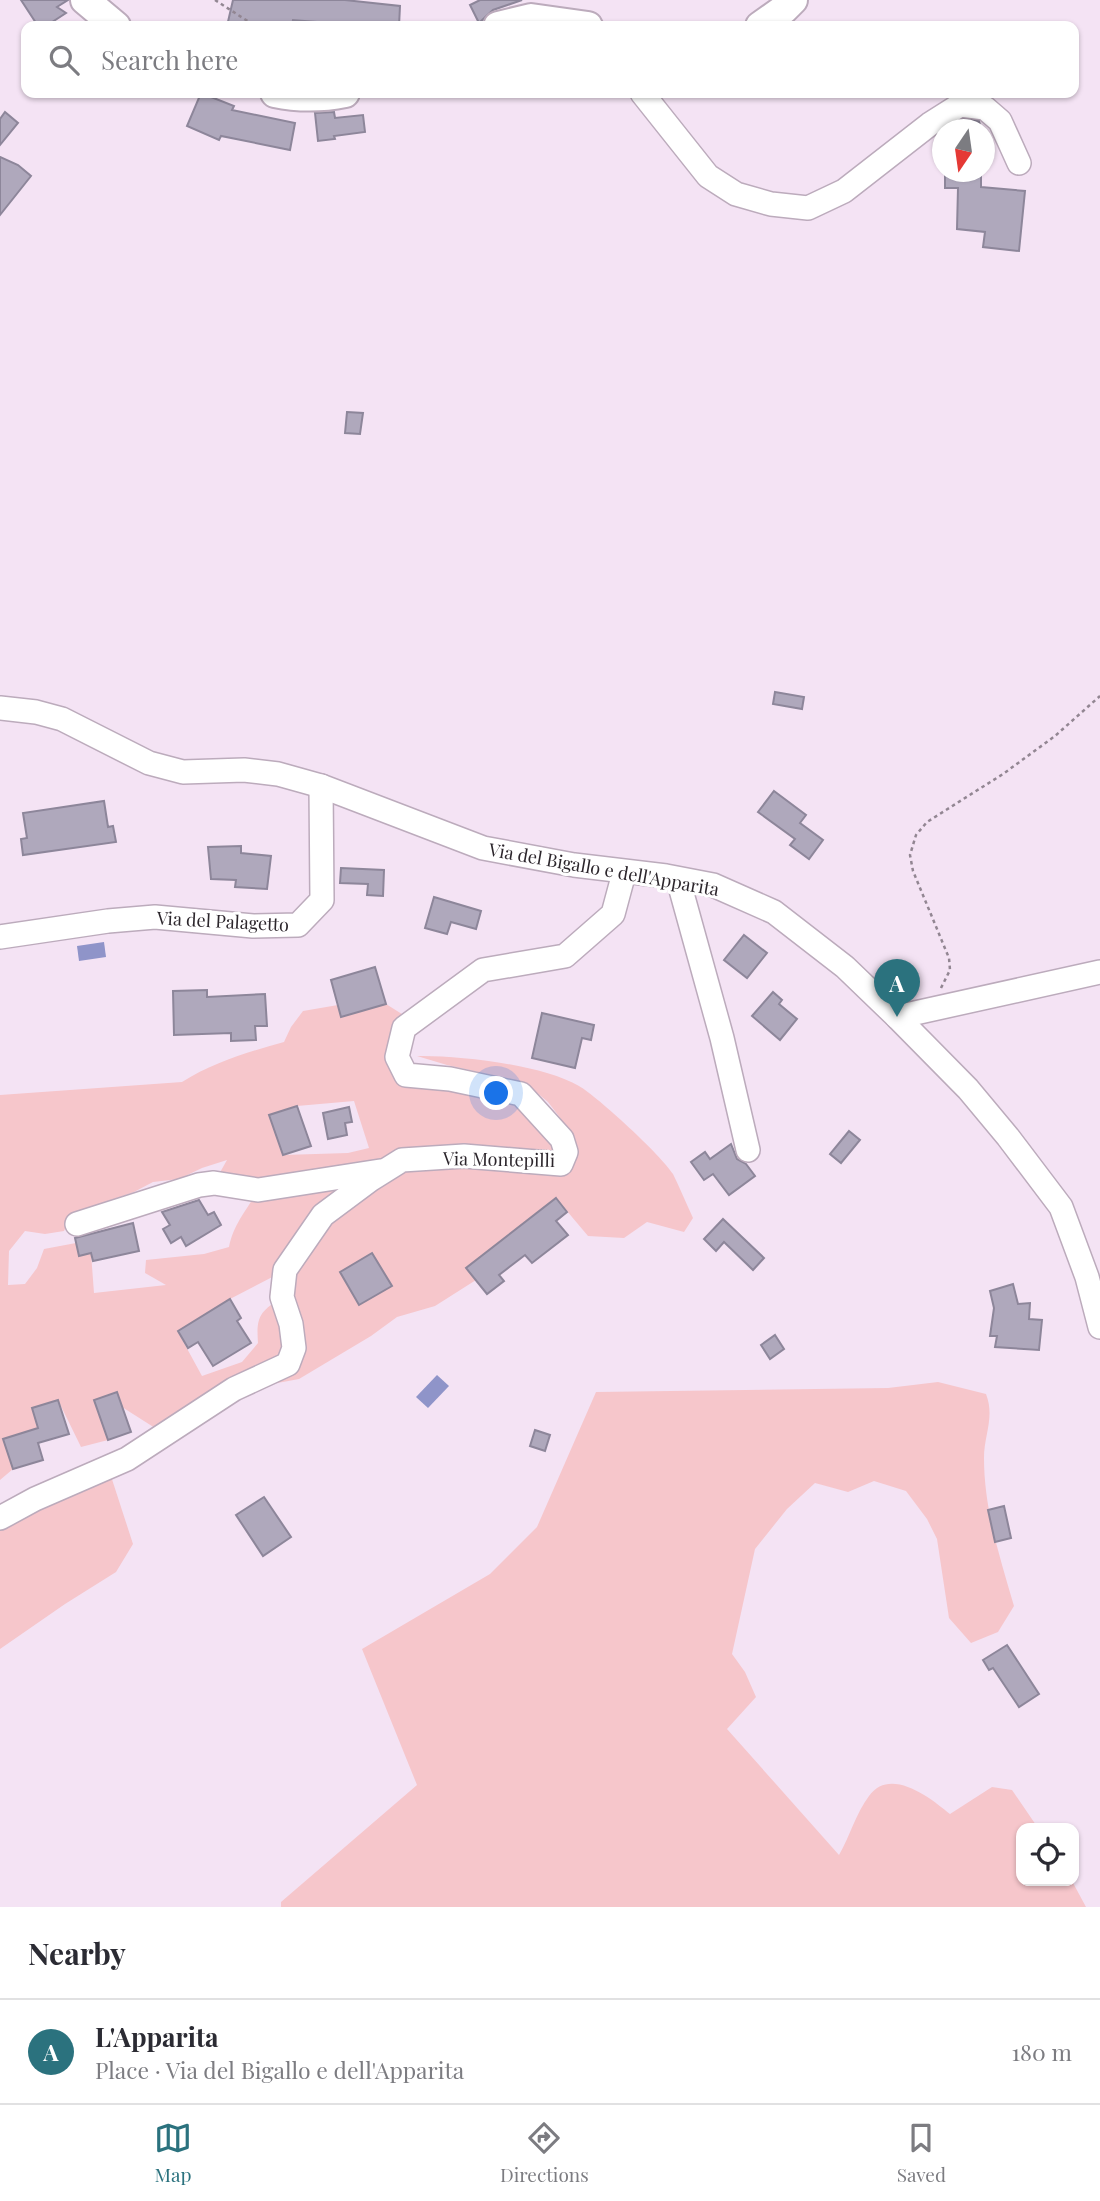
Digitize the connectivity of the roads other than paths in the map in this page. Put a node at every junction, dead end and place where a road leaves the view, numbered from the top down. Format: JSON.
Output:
{"nodes":[{"id":1,"x":85,"y":0,"type":"edge"},
{"id":2,"x":793,"y":0,"type":"edge"},
{"id":3,"x":110,"y":21,"type":"edge"},
{"id":4,"x":519,"y":21,"type":"edge"},
{"id":5,"x":552,"y":21,"type":"edge"},
{"id":6,"x":767,"y":21,"type":"edge"},
{"id":7,"x":646,"y":98,"type":"edge"},
{"id":8,"x":1019,"y":163,"type":"dead end"},
{"id":9,"x":0,"y":708,"type":"edge"},
{"id":10,"x":321,"y":786,"type":"junction"},
{"id":11,"x":624,"y":873,"type":"junction"},
{"id":12,"x":678,"y":879,"type":"junction"},
{"id":13,"x":0,"y":937,"type":"edge"},
{"id":14,"x":1100,"y":972,"type":"edge"},
{"id":15,"x":897,"y":1017,"type":"junction"},
{"id":16,"x":748,"y":1150,"type":"dead end"},
{"id":17,"x":387,"y":1170,"type":"junction"},
{"id":18,"x":78,"y":1224,"type":"dead end"},
{"id":19,"x":1100,"y":1328,"type":"edge"},
{"id":20,"x":0,"y":1518,"type":"edge"}],
"edges":[{"from":1,"to":3,"type":"main road"},
{"from":2,"to":6,"type":"main road"},
{"from":4,"to":5,"type":"main road"},
{"from":7,"to":8,"type":"street"},
{"from":9,"to":10,"type":"street","name":"Via del Bigallo e dell'Apparita"},
{"from":10,"to":11,"type":"street","name":"Via del Bigallo e dell'Apparita"},
{"from":10,"to":13,"type":"street","name":"Via del Palagetto"},
{"from":11,"to":12,"type":"street","name":"Via del Bigallo e dell'Apparita"},
{"from":11,"to":17,"type":"street","name":"Via Montepilli"},
{"from":12,"to":15,"type":"street","name":"Via del Bigallo e dell'Apparita"},
{"from":12,"to":16,"type":"street"},
{"from":14,"to":15,"type":"street"},
{"from":15,"to":19,"type":"street","name":"Via del Bigallo e dell'Apparita"},
{"from":17,"to":18,"type":"street"},
{"from":17,"to":20,"type":"street","name":"Via Montepilli"}]}
